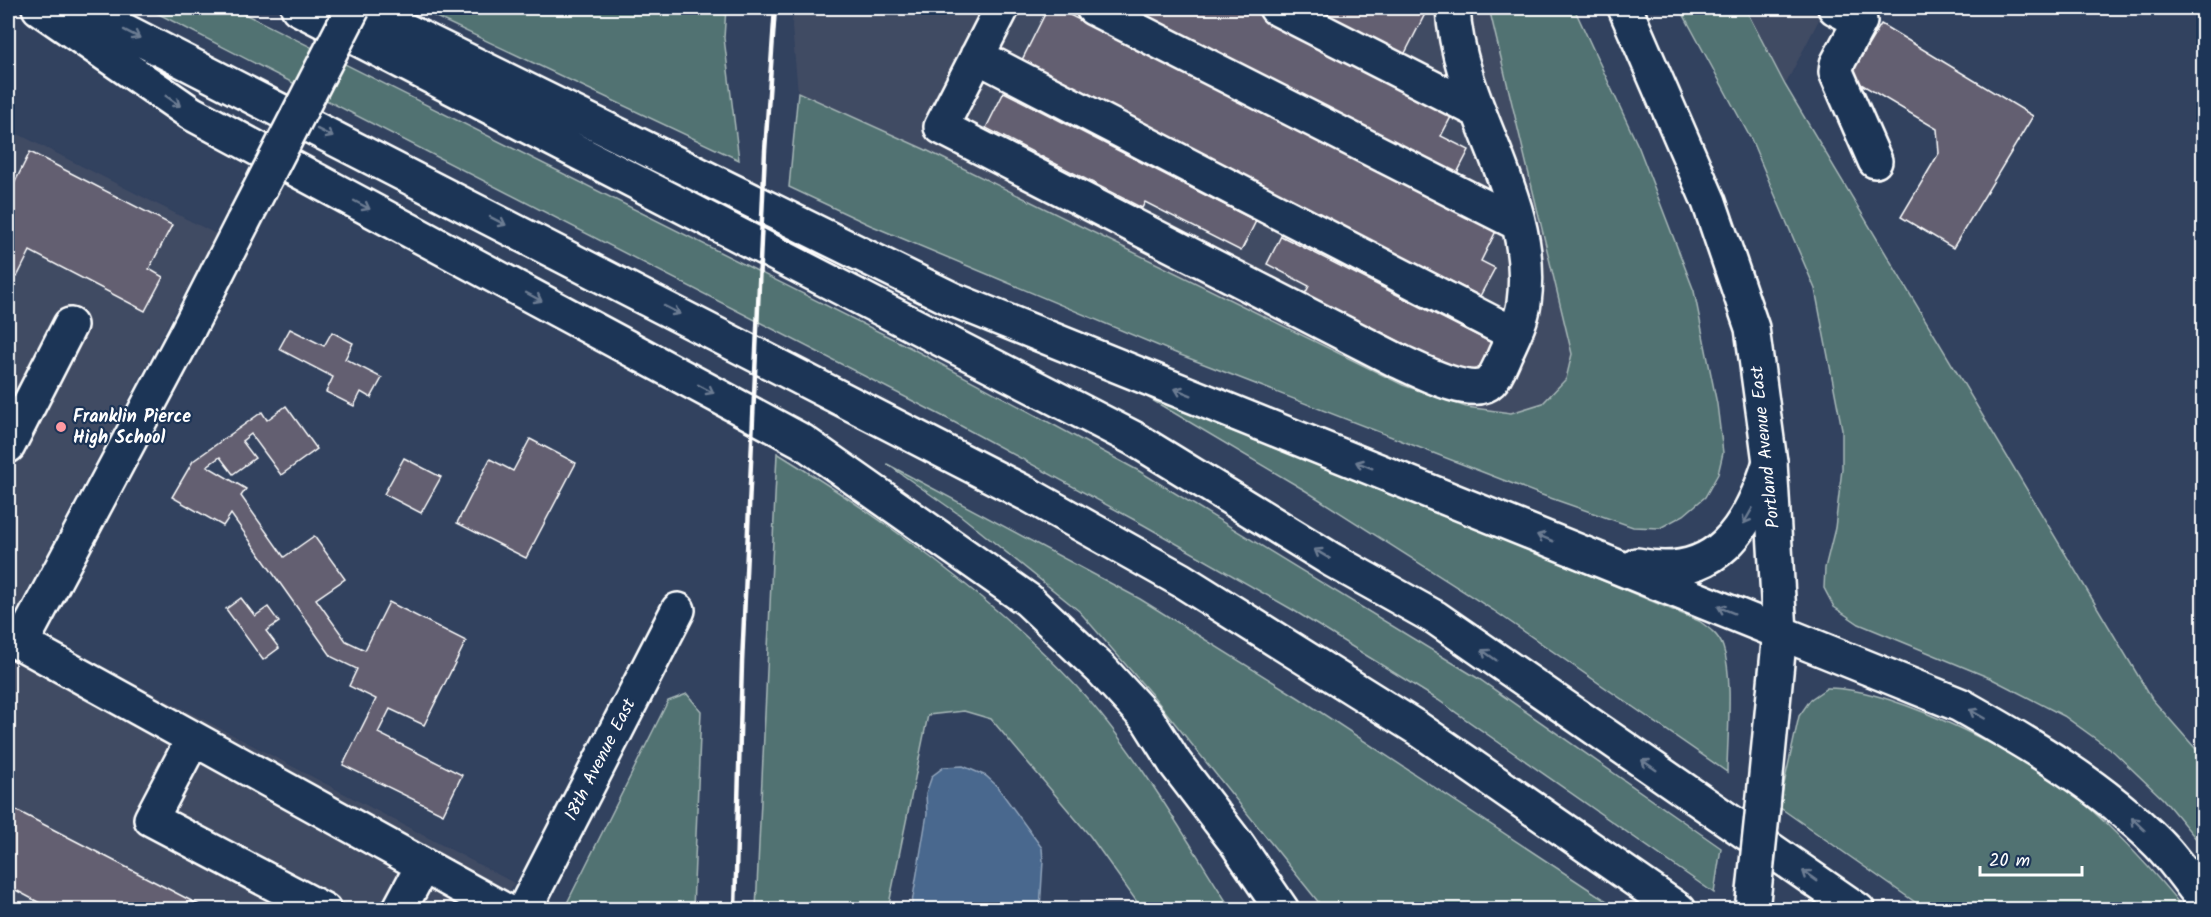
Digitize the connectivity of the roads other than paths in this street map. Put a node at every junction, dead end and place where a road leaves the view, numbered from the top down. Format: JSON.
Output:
{"nodes":[{"id":1,"x":39,"y":8,"type":"edge"},
{"id":2,"x":80,"y":8,"type":"edge"},
{"id":3,"x":298,"y":8,"type":"edge"},
{"id":4,"x":353,"y":8,"type":"edge"},
{"id":5,"x":360,"y":8,"type":"edge"},
{"id":6,"x":1002,"y":8,"type":"edge"},
{"id":7,"x":1093,"y":8,"type":"edge"},
{"id":8,"x":1276,"y":8,"type":"edge"},
{"id":9,"x":1453,"y":8,"type":"edge"},
{"id":10,"x":1625,"y":8,"type":"edge"},
{"id":11,"x":1834,"y":8,"type":"edge"},
{"id":12,"x":977,"y":56,"type":"junction"},
{"id":13,"x":1476,"y":110,"type":"junction"},
{"id":14,"x":1875,"y":161,"type":"dead end"},
{"id":15,"x":1517,"y":224,"type":"junction"},
{"id":16,"x":70,"y":325,"type":"dead end"},
{"id":17,"x":1514,"y":333,"type":"junction"},
{"id":18,"x":8,"y":446,"type":"edge"},
{"id":19,"x":1770,"y":462,"type":"junction"},
{"id":20,"x":1583,"y":553,"type":"junction"},
{"id":21,"x":678,"y":610,"type":"dead end"},
{"id":22,"x":1780,"y":632,"type":"junction"},
{"id":23,"x":14,"y":640,"type":"edge"},
{"id":24,"x":193,"y":740,"type":"junction"},
{"id":25,"x":423,"y":865,"type":"junction"},
{"id":26,"x":2204,"y":900,"type":"edge"},
{"id":27,"x":324,"y":909,"type":"edge"},
{"id":28,"x":399,"y":909,"type":"edge"},
{"id":29,"x":504,"y":909,"type":"edge"},
{"id":30,"x":524,"y":909,"type":"edge"},
{"id":31,"x":1281,"y":909,"type":"edge"},
{"id":32,"x":1679,"y":909,"type":"edge"},
{"id":33,"x":1752,"y":909,"type":"edge"},
{"id":34,"x":1858,"y":909,"type":"edge"}],
"edges":[{"from":1,"to":31,"type":"main road","one_way":true},
{"from":2,"to":32,"type":"main road","one_way":true},
{"from":34,"to":3,"type":"main road","one_way":true},
{"from":4,"to":23,"type":"main road","bridge":true},
{"from":20,"to":5,"type":"main road","one_way":true},
{"from":6,"to":12,"type":"main road"},
{"from":7,"to":15,"type":"main road"},
{"from":8,"to":13,"type":"main road"},
{"from":9,"to":13,"type":"main road"},
{"from":10,"to":19,"type":"main road","name":"Portland Avenue East"},
{"from":11,"to":14,"type":"main road"},
{"from":12,"to":17,"type":"main road"},
{"from":12,"to":17,"type":"main road"},
{"from":13,"to":15,"type":"main road"},
{"from":15,"to":17,"type":"main road"},
{"from":16,"to":18,"type":"main road"},
{"from":19,"to":20,"type":"main road","one_way":true},
{"from":19,"to":22,"type":"main road","name":"Portland Avenue East"},
{"from":22,"to":20,"type":"main road","one_way":true},
{"from":21,"to":30,"type":"main road","name":"18th Avenue East"},
{"from":26,"to":22,"type":"main road","one_way":true},
{"from":22,"to":33,"type":"main road","name":"Portland Avenue East","bridge":true},
{"from":23,"to":24,"type":"main road"},
{"from":24,"to":25,"type":"main road"},
{"from":24,"to":27,"type":"main road"},
{"from":25,"to":28,"type":"main road"},
{"from":25,"to":29,"type":"main road"}]}
